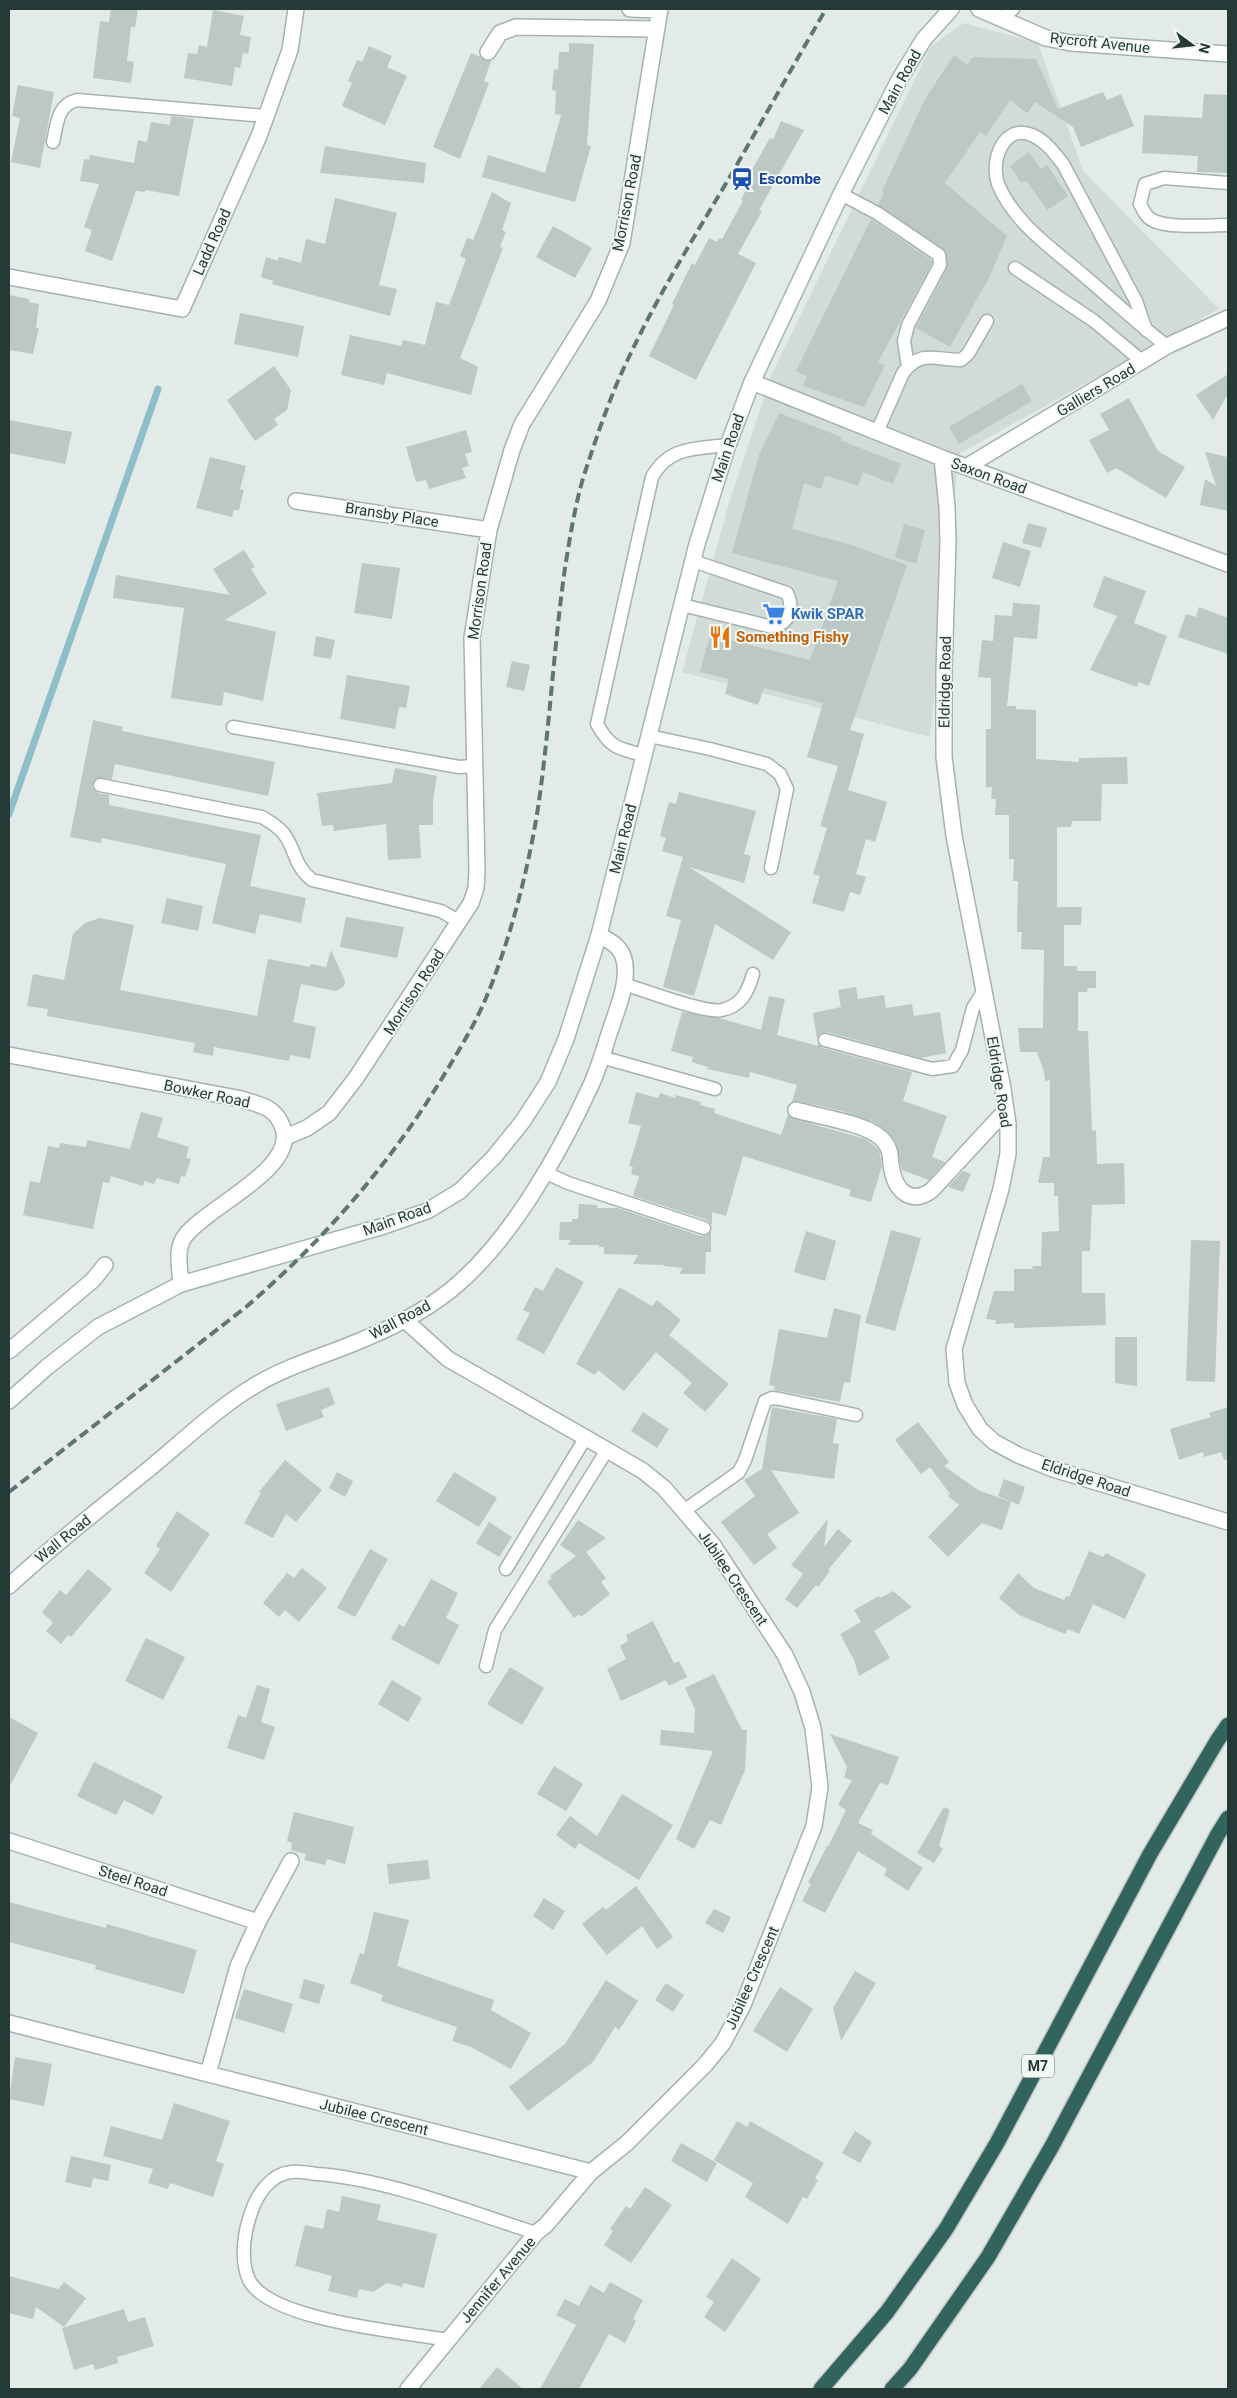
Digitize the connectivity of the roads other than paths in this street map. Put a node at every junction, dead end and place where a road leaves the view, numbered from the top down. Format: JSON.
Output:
{"nodes":[{"id":1,"x":296,"y":9,"type":"edge"},
{"id":2,"x":630,"y":9,"type":"edge"},
{"id":3,"x":951,"y":9,"type":"edge"},
{"id":4,"x":978,"y":9,"type":"edge"},
{"id":5,"x":1014,"y":9,"type":"edge"},
{"id":6,"x":660,"y":10,"type":"edge"},
{"id":7,"x":1001,"y":20,"type":"junction"},
{"id":8,"x":656,"y":29,"type":"junction"},
{"id":9,"x":488,"y":52,"type":"dead end"},
{"id":10,"x":1228,"y":54,"type":"edge"},
{"id":11,"x":266,"y":116,"type":"junction"},
{"id":12,"x":53,"y":142,"type":"dead end"},
{"id":13,"x":1228,"y":183,"type":"edge"},
{"id":14,"x":841,"y":194,"type":"junction"},
{"id":15,"x":1228,"y":225,"type":"edge"},
{"id":16,"x":1015,"y":268,"type":"dead end"},
{"id":17,"x":9,"y":277,"type":"edge"},
{"id":18,"x":1228,"y":318,"type":"edge"},
{"id":19,"x":987,"y":320,"type":"dead end"},
{"id":20,"x":1146,"y":330,"type":"junction"},
{"id":21,"x":1167,"y":346,"type":"junction"},
{"id":22,"x":1143,"y":362,"type":"junction"},
{"id":23,"x":908,"y":366,"type":"junction"},
{"id":24,"x":752,"y":382,"type":"junction"},
{"id":25,"x":876,"y":432,"type":"junction"},
{"id":26,"x":728,"y":445,"type":"junction"},
{"id":27,"x":942,"y":458,"type":"junction"},
{"id":28,"x":966,"y":467,"type":"junction"},
{"id":29,"x":296,"y":501,"type":"dead end"},
{"id":30,"x":489,"y":530,"type":"junction"},
{"id":31,"x":693,"y":561,"type":"junction"},
{"id":32,"x":1228,"y":564,"type":"edge"},
{"id":33,"x":682,"y":605,"type":"junction"},
{"id":34,"x":233,"y":727,"type":"dead end"},
{"id":35,"x":649,"y":736,"type":"junction"},
{"id":36,"x":644,"y":755,"type":"junction"},
{"id":37,"x":473,"y":766,"type":"junction"},
{"id":38,"x":100,"y":785,"type":"dead end"},
{"id":39,"x":771,"y":868,"type":"dead end"},
{"id":40,"x":460,"y":922,"type":"junction"},
{"id":41,"x":599,"y":934,"type":"junction"},
{"id":42,"x":753,"y":974,"type":"dead end"},
{"id":43,"x":624,"y":984,"type":"junction"},
{"id":44,"x":983,"y":992,"type":"junction"},
{"id":45,"x":825,"y":1040,"type":"dead end"},
{"id":46,"x":9,"y":1055,"type":"edge"},
{"id":47,"x":601,"y":1057,"type":"junction"},
{"id":48,"x":715,"y":1089,"type":"dead end"},
{"id":49,"x":796,"y":1110,"type":"dead end"},
{"id":50,"x":1006,"y":1110,"type":"junction"},
{"id":51,"x":286,"y":1137,"type":"junction"},
{"id":52,"x":544,"y":1172,"type":"junction"},
{"id":53,"x":704,"y":1228,"type":"dead end"},
{"id":54,"x":105,"y":1265,"type":"dead end"},
{"id":55,"x":181,"y":1284,"type":"junction"},
{"id":56,"x":406,"y":1320,"type":"junction"},
{"id":57,"x":9,"y":1351,"type":"edge"},
{"id":58,"x":9,"y":1402,"type":"edge"},
{"id":59,"x":856,"y":1414,"type":"dead end"},
{"id":60,"x":586,"y":1437,"type":"junction"},
{"id":61,"x":607,"y":1450,"type":"junction"},
{"id":62,"x":685,"y":1510,"type":"junction"},
{"id":63,"x":1228,"y":1522,"type":"edge"},
{"id":64,"x":506,"y":1569,"type":"dead end"},
{"id":65,"x":9,"y":1586,"type":"edge"},
{"id":66,"x":486,"y":1666,"type":"dead end"},
{"id":67,"x":1228,"y":1725,"type":"edge"},
{"id":68,"x":1228,"y":1818,"type":"edge"},
{"id":69,"x":9,"y":1841,"type":"edge"},
{"id":70,"x":290,"y":1861,"type":"dead end"},
{"id":71,"x":258,"y":1922,"type":"junction"},
{"id":72,"x":9,"y":2023,"type":"edge"},
{"id":73,"x":208,"y":2074,"type":"junction"},
{"id":74,"x":591,"y":2172,"type":"junction"},
{"id":75,"x":536,"y":2234,"type":"junction"},
{"id":76,"x":448,"y":2340,"type":"junction"},
{"id":77,"x":408,"y":2389,"type":"edge"},
{"id":78,"x":821,"y":2389,"type":"edge"},
{"id":79,"x":892,"y":2389,"type":"edge"}],
"edges":[{"from":1,"to":11,"type":"street","name":"Ladd Road"},
{"from":2,"to":6,"type":"street"},
{"from":3,"to":14,"type":"street","name":"Main Road"},
{"from":4,"to":7,"type":"street","name":"Rycroft Avenue"},
{"from":5,"to":7,"type":"lane"},
{"from":6,"to":8,"type":"street","name":"Morrison Road"},
{"from":7,"to":10,"type":"street","name":"Rycroft Avenue"},
{"from":8,"to":9,"type":"street"},
{"from":8,"to":30,"type":"street","name":"Morrison Road"},
{"from":11,"to":12,"type":"lane"},
{"from":11,"to":17,"type":"street","name":"Ladd Road"},
{"from":13,"to":15,"type":"lane"},
{"from":14,"to":23,"type":"lane"},
{"from":14,"to":24,"type":"street","name":"Main Road"},
{"from":16,"to":22,"type":"lane"},
{"from":18,"to":21,"type":"street","name":"Galliers Road"},
{"from":19,"to":23,"type":"lane"},
{"from":20,"to":20,"type":"lane"},
{"from":20,"to":21,"type":"lane"},
{"from":21,"to":22,"type":"street","name":"Galliers Road"},
{"from":22,"to":28,"type":"street","name":"Galliers Road"},
{"from":23,"to":25,"type":"lane"},
{"from":24,"to":25,"type":"street","name":"Saxon Road"},
{"from":24,"to":26,"type":"street","name":"Main Road"},
{"from":25,"to":27,"type":"street","name":"Saxon Road"},
{"from":26,"to":31,"type":"street","name":"Main Road"},
{"from":26,"to":36,"type":"lane"},
{"from":27,"to":28,"type":"street","name":"Saxon Road"},
{"from":27,"to":44,"type":"street","name":"Eldridge Road"},
{"from":28,"to":32,"type":"street","name":"Saxon Road"},
{"from":29,"to":30,"type":"street","name":"Bransby Place"},
{"from":30,"to":37,"type":"street","name":"Morrison Road"},
{"from":31,"to":33,"type":"street","name":"Main Road"},
{"from":31,"to":33,"type":"lane"},
{"from":33,"to":35,"type":"street","name":"Main Road"},
{"from":34,"to":37,"type":"lane"},
{"from":35,"to":36,"type":"street","name":"Main Road"},
{"from":35,"to":39,"type":"lane"},
{"from":36,"to":41,"type":"street","name":"Main Road"},
{"from":37,"to":40,"type":"street","name":"Morrison Road"},
{"from":38,"to":40,"type":"lane"},
{"from":40,"to":51,"type":"street","name":"Morrison Road"},
{"from":41,"to":43,"type":"street","name":"Wall Road"},
{"from":41,"to":55,"type":"street","name":"Main Road"},
{"from":42,"to":43,"type":"lane"},
{"from":43,"to":47,"type":"street","name":"Wall Road"},
{"from":44,"to":45,"type":"lane"},
{"from":44,"to":50,"type":"street","name":"Eldridge Road"},
{"from":46,"to":51,"type":"street","name":"Bowker Road"},
{"from":47,"to":48,"type":"lane"},
{"from":47,"to":52,"type":"street","name":"Wall Road"},
{"from":49,"to":50,"type":"street"},
{"from":50,"to":63,"type":"street","name":"Eldridge Road"},
{"from":51,"to":55,"type":"street"},
{"from":52,"to":53,"type":"lane"},
{"from":52,"to":56,"type":"street","name":"Wall Road"},
{"from":54,"to":57,"type":"street"},
{"from":55,"to":58,"type":"street","name":"Main Road"},
{"from":56,"to":60,"type":"street","name":"Jubilee Crescent"},
{"from":56,"to":65,"type":"street","name":"Wall Road"},
{"from":59,"to":62,"type":"lane"},
{"from":60,"to":61,"type":"street","name":"Jubilee Crescent"},
{"from":60,"to":64,"type":"lane"},
{"from":61,"to":62,"type":"street","name":"Jubilee Crescent"},
{"from":61,"to":66,"type":"lane"},
{"from":62,"to":74,"type":"street","name":"Jubilee Crescent"},
{"from":67,"to":78,"type":"highway","number":"M7"},
{"from":68,"to":79,"type":"highway"},
{"from":69,"to":71,"type":"street","name":"Steel Road"},
{"from":70,"to":71,"type":"street"},
{"from":71,"to":73,"type":"street"},
{"from":72,"to":73,"type":"street","name":"Jubilee Crescent"},
{"from":73,"to":74,"type":"street","name":"Jubilee Crescent"},
{"from":74,"to":75,"type":"street","name":"Jennifer Avenue"},
{"from":75,"to":76,"type":"street","name":"Jennifer Avenue"},
{"from":75,"to":76,"type":"lane"},
{"from":76,"to":77,"type":"street","name":"Jennifer Avenue"}]}
